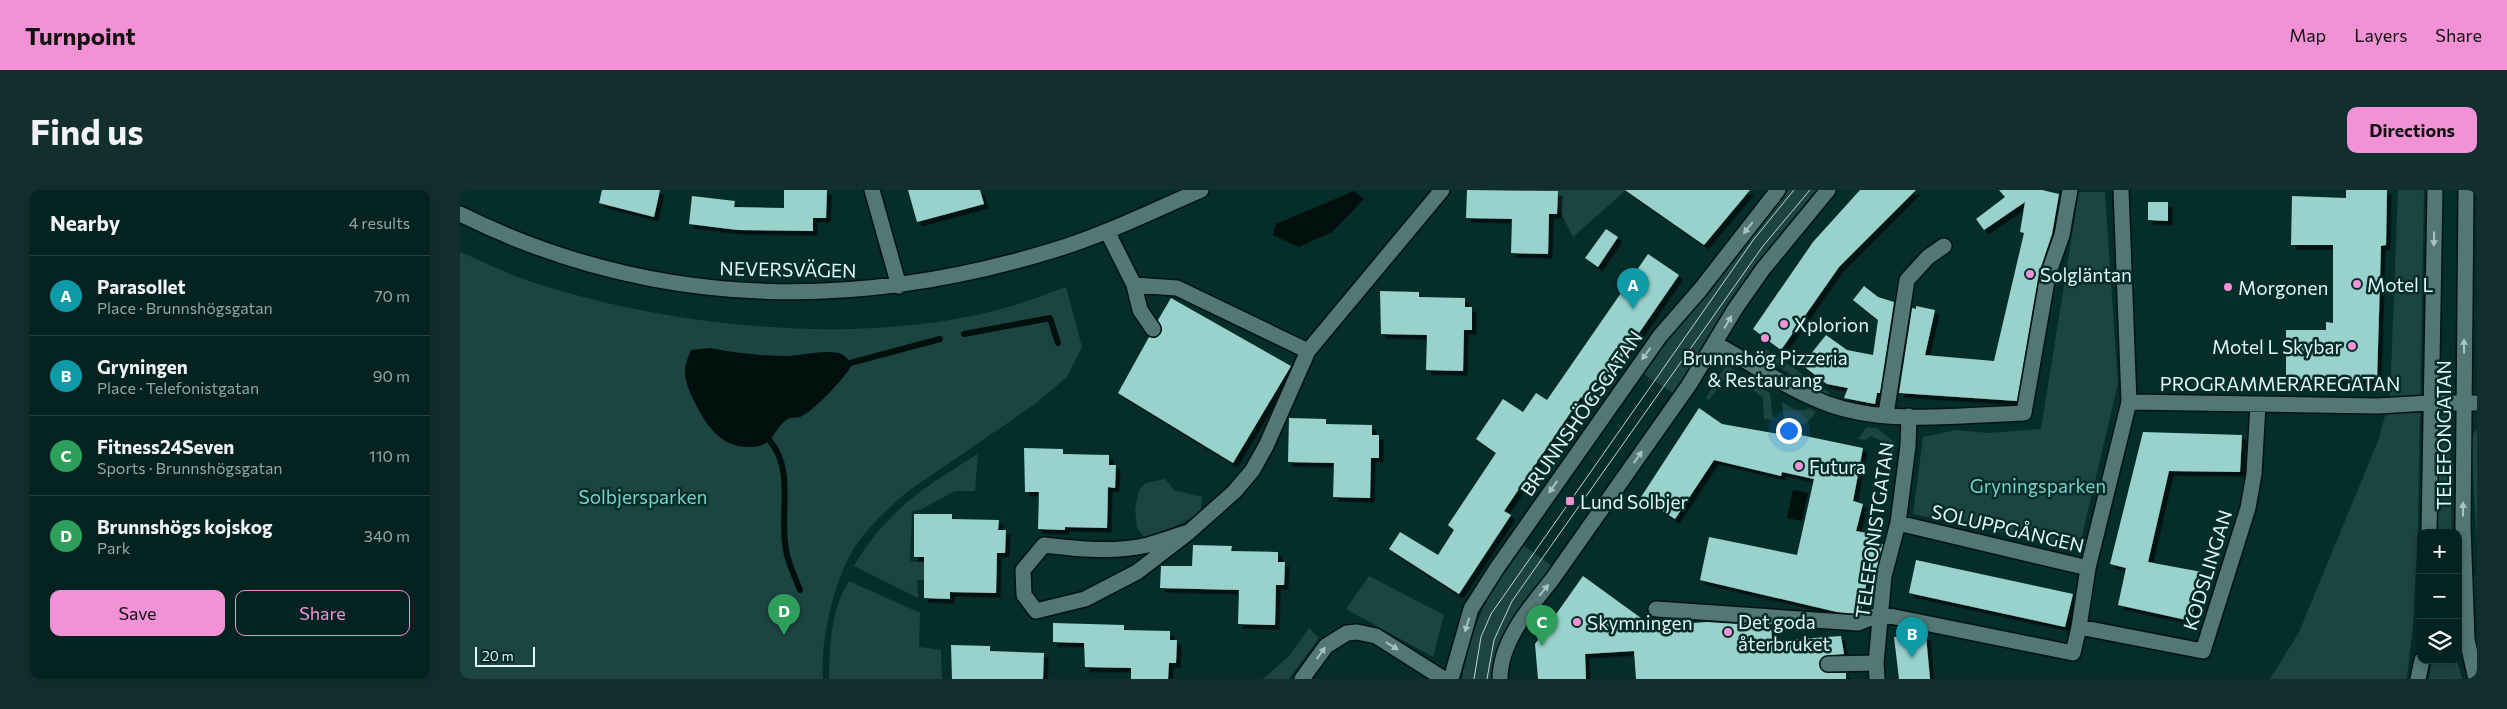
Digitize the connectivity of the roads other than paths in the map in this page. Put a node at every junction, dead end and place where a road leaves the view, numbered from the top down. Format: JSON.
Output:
{"nodes":[{"id":1,"x":872,"y":190,"type":"edge"},
{"id":2,"x":1201,"y":190,"type":"edge"},
{"id":3,"x":1442,"y":190,"type":"edge"},
{"id":4,"x":1778,"y":190,"type":"edge"},
{"id":5,"x":1828,"y":190,"type":"edge"},
{"id":6,"x":2070,"y":190,"type":"edge"},
{"id":7,"x":2121,"y":190,"type":"edge"},
{"id":8,"x":2435,"y":190,"type":"edge"},
{"id":9,"x":2466,"y":190,"type":"edge"},
{"id":10,"x":460,"y":214,"type":"edge"},
{"id":11,"x":1107,"y":231,"type":"junction"},
{"id":12,"x":1944,"y":246,"type":"dead end"},
{"id":13,"x":1134,"y":285,"type":"junction"},
{"id":14,"x":899,"y":286,"type":"junction"},
{"id":15,"x":1153,"y":328,"type":"dead end"},
{"id":16,"x":1716,"y":344,"type":"junction"},
{"id":17,"x":1308,"y":350,"type":"junction"},
{"id":18,"x":2129,"y":402,"type":"junction"},
{"id":19,"x":2430,"y":403,"type":"junction"},
{"id":20,"x":2470,"y":403,"type":"edge"},
{"id":21,"x":2258,"y":405,"type":"junction"},
{"id":22,"x":1886,"y":414,"type":"junction"},
{"id":23,"x":1909,"y":416,"type":"junction"},
{"id":24,"x":1898,"y":523,"type":"junction"},
{"id":25,"x":2429,"y":529,"type":"edge"},
{"id":26,"x":1189,"y":532,"type":"junction"},
{"id":27,"x":2088,"y":568,"type":"junction"},
{"id":28,"x":1656,"y":609,"type":"dead end"},
{"id":29,"x":1880,"y":614,"type":"junction"},
{"id":30,"x":2079,"y":627,"type":"junction"},
{"id":31,"x":1876,"y":663,"type":"junction"},
{"id":32,"x":1828,"y":664,"type":"dead end"},
{"id":33,"x":2421,"y":664,"type":"edge"},
{"id":34,"x":1302,"y":679,"type":"edge"},
{"id":35,"x":1444,"y":679,"type":"edge"},
{"id":36,"x":1451,"y":679,"type":"edge"},
{"id":37,"x":1500,"y":679,"type":"edge"},
{"id":38,"x":1877,"y":679,"type":"edge"},
{"id":39,"x":2418,"y":679,"type":"edge"},
{"id":40,"x":2476,"y":679,"type":"edge"}],
"edges":[{"from":1,"to":14,"type":"street"},
{"from":2,"to":11,"type":"street","name":"NEVERSVÄGEN"},
{"from":3,"to":17,"type":"street"},
{"from":4,"to":36,"type":"street","name":"BRUNNSHÖGSGATAN","one_way":true},
{"from":16,"to":5,"type":"street","one_way":true},
{"from":6,"to":23,"type":"street"},
{"from":7,"to":18,"type":"street","name":"SOLUPPGÅNGEN"},
{"from":8,"to":19,"type":"street","name":"TELEFONGATAN","one_way":true},
{"from":20,"to":9,"type":"street","name":"TELEFONGATAN","one_way":true},
{"from":10,"to":14,"type":"street","name":"NEVERSVÄGEN"},
{"from":11,"to":13,"type":"street"},
{"from":11,"to":14,"type":"street","name":"NEVERSVÄGEN"},
{"from":12,"to":22,"type":"street"},
{"from":13,"to":15,"type":"street"},
{"from":13,"to":17,"type":"street"},
{"from":16,"to":22,"type":"street"},
{"from":37,"to":16,"type":"street","one_way":true},
{"from":17,"to":26,"type":"street"},
{"from":18,"to":21,"type":"street","name":"PROGRAMMERAREGATAN"},
{"from":18,"to":27,"type":"street","name":"SOLUPPGÅNGEN"},
{"from":19,"to":20,"type":"street","name":"PROGRAMMERAREGATAN"},
{"from":19,"to":21,"type":"street","name":"PROGRAMMERAREGATAN"},
{"from":19,"to":25,"type":"street","name":"TELEFONGATAN"},
{"from":40,"to":20,"type":"street","name":"TELEFONGATAN","one_way":true},
{"from":21,"to":30,"type":"street","name":"KODSLINGAN"},
{"from":22,"to":23,"type":"street"},
{"from":23,"to":24,"type":"street","name":"TELEFONISTGATAN"},
{"from":24,"to":27,"type":"street","name":"SOLUPPGÅNGEN"},
{"from":24,"to":29,"type":"street","name":"TELEFONISTGATAN"},
{"from":26,"to":26,"type":"street"},
{"from":27,"to":30,"type":"street"},
{"from":28,"to":29,"type":"street"},
{"from":29,"to":30,"type":"street"},
{"from":29,"to":31,"type":"street","name":"TELEFONISTGATAN"},
{"from":31,"to":32,"type":"street"},
{"from":31,"to":38,"type":"street","name":"TELEFONISTGATAN"},
{"from":33,"to":39,"type":"street"},
{"from":34,"to":35,"type":"street","one_way":true}]}
